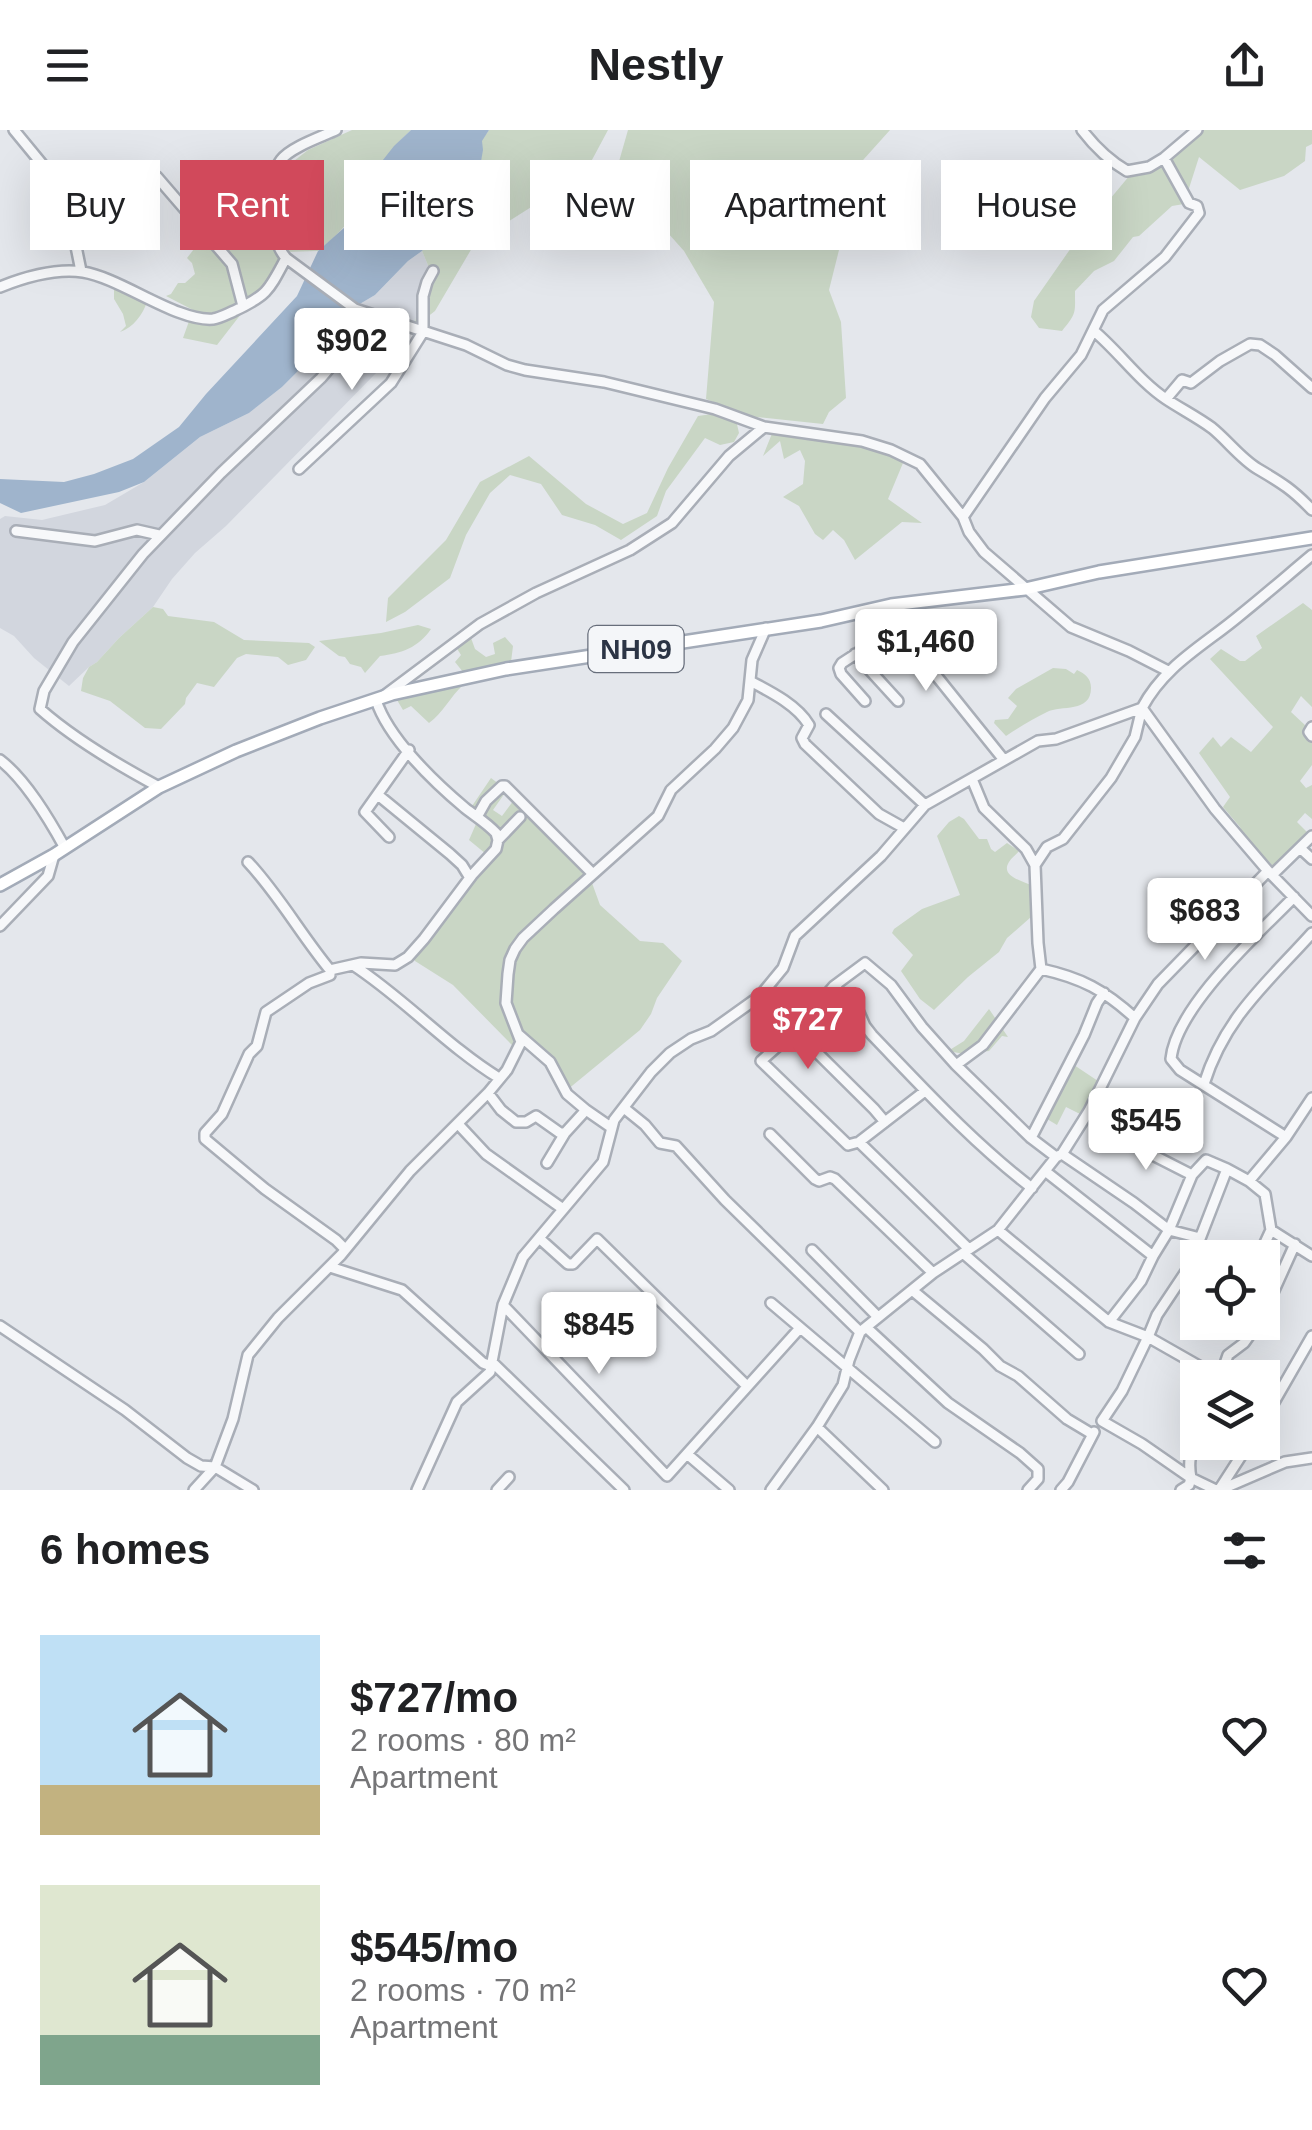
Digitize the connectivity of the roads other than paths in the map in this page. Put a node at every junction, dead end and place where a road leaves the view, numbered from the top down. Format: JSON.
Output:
{"nodes":[{"id":1,"x":14,"y":130,"type":"edge"},
{"id":2,"x":336,"y":130,"type":"edge"},
{"id":3,"x":1082,"y":130,"type":"edge"},
{"id":4,"x":1197,"y":130,"type":"edge"},
{"id":5,"x":1164,"y":158,"type":"junction"},
{"id":6,"x":39,"y":160,"type":"edge"},
{"id":7,"x":160,"y":179,"type":"edge"},
{"id":8,"x":77,"y":250,"type":"edge"},
{"id":9,"x":286,"y":258,"type":"junction"},
{"id":10,"x":81,"y":271,"type":"junction"},
{"id":11,"x":433,"y":271,"type":"dead end"},
{"id":12,"x":0,"y":287,"type":"edge"},
{"id":13,"x":243,"y":306,"type":"junction"},
{"id":14,"x":374,"y":316,"type":"junction"},
{"id":15,"x":1094,"y":331,"type":"junction"},
{"id":16,"x":423,"y":332,"type":"junction"},
{"id":17,"x":1312,"y":388,"type":"edge"},
{"id":18,"x":1166,"y":399,"type":"junction"},
{"id":19,"x":764,"y":427,"type":"junction"},
{"id":20,"x":300,"y":469,"type":"dead end"},
{"id":21,"x":1312,"y":510,"type":"edge"},
{"id":22,"x":963,"y":516,"type":"junction"},
{"id":23,"x":16,"y":531,"type":"dead end"},
{"id":24,"x":159,"y":536,"type":"junction"},
{"id":25,"x":1312,"y":538,"type":"edge"},
{"id":26,"x":1312,"y":555,"type":"edge"},
{"id":27,"x":1025,"y":589,"type":"junction"},
{"id":28,"x":891,"y":605,"type":"junction"},
{"id":29,"x":899,"y":626,"type":"junction"},
{"id":30,"x":766,"y":628,"type":"junction"},
{"id":31,"x":855,"y":654,"type":"junction"},
{"id":32,"x":1168,"y":671,"type":"junction"},
{"id":33,"x":750,"y":682,"type":"junction"},
{"id":34,"x":378,"y":699,"type":"junction"},
{"id":35,"x":865,"y":700,"type":"dead end"},
{"id":36,"x":898,"y":701,"type":"dead end"},
{"id":37,"x":1142,"y":708,"type":"junction"},
{"id":38,"x":826,"y":714,"type":"dead end"},
{"id":39,"x":1312,"y":727,"type":"edge"},
{"id":40,"x":1312,"y":736,"type":"edge"},
{"id":41,"x":409,"y":750,"type":"junction"},
{"id":42,"x":0,"y":760,"type":"edge"},
{"id":43,"x":1004,"y":760,"type":"junction"},
{"id":44,"x":972,"y":779,"type":"junction"},
{"id":45,"x":160,"y":787,"type":"junction"},
{"id":46,"x":378,"y":795,"type":"junction"},
{"id":47,"x":925,"y":805,"type":"junction"},
{"id":48,"x":477,"y":817,"type":"junction"},
{"id":49,"x":520,"y":817,"type":"dead end"},
{"id":50,"x":904,"y":828,"type":"junction"},
{"id":51,"x":1312,"y":836,"type":"edge"},
{"id":52,"x":389,"y":837,"type":"dead end"},
{"id":53,"x":498,"y":840,"type":"junction"},
{"id":54,"x":1300,"y":848,"type":"junction"},
{"id":55,"x":60,"y":852,"type":"junction"},
{"id":56,"x":1312,"y":859,"type":"edge"},
{"id":57,"x":248,"y":862,"type":"dead end"},
{"id":58,"x":1036,"y":865,"type":"junction"},
{"id":59,"x":592,"y":873,"type":"junction"},
{"id":60,"x":1270,"y":873,"type":"junction"},
{"id":61,"x":470,"y":878,"type":"junction"},
{"id":62,"x":0,"y":885,"type":"edge"},
{"id":63,"x":1294,"y":897,"type":"junction"},
{"id":64,"x":1312,"y":916,"type":"edge"},
{"id":65,"x":0,"y":926,"type":"edge"},
{"id":66,"x":1312,"y":933,"type":"edge"},
{"id":67,"x":354,"y":965,"type":"junction"},
{"id":68,"x":1041,"y":969,"type":"junction"},
{"id":69,"x":330,"y":970,"type":"junction"},
{"id":70,"x":834,"y":986,"type":"junction"},
{"id":71,"x":1104,"y":994,"type":"junction"},
{"id":72,"x":760,"y":996,"type":"junction"},
{"id":73,"x":1135,"y":1018,"type":"junction"},
{"id":74,"x":795,"y":1031,"type":"junction"},
{"id":75,"x":518,"y":1035,"type":"junction"},
{"id":76,"x":956,"y":1065,"type":"junction"},
{"id":77,"x":499,"y":1078,"type":"junction"},
{"id":78,"x":1204,"y":1084,"type":"junction"},
{"id":79,"x":925,"y":1091,"type":"junction"},
{"id":80,"x":488,"y":1093,"type":"junction"},
{"id":81,"x":1312,"y":1098,"type":"edge"},
{"id":82,"x":624,"y":1108,"type":"junction"},
{"id":83,"x":586,"y":1110,"type":"junction"},
{"id":84,"x":1089,"y":1111,"type":"junction"},
{"id":85,"x":885,"y":1122,"type":"junction"},
{"id":86,"x":458,"y":1124,"type":"junction"},
{"id":87,"x":612,"y":1128,"type":"junction"},
{"id":88,"x":564,"y":1133,"type":"junction"},
{"id":89,"x":770,"y":1134,"type":"dead end"},
{"id":90,"x":1286,"y":1137,"type":"junction"},
{"id":91,"x":1030,"y":1138,"type":"junction"},
{"id":92,"x":859,"y":1142,"type":"junction"},
{"id":93,"x":1059,"y":1156,"type":"junction"},
{"id":94,"x":547,"y":1163,"type":"dead end"},
{"id":95,"x":1227,"y":1169,"type":"junction"},
{"id":96,"x":1045,"y":1171,"type":"junction"},
{"id":97,"x":1192,"y":1174,"type":"junction"},
{"id":98,"x":1250,"y":1181,"type":"junction"},
{"id":99,"x":1032,"y":1188,"type":"junction"},
{"id":100,"x":563,"y":1209,"type":"junction"},
{"id":101,"x":998,"y":1230,"type":"junction"},
{"id":102,"x":1170,"y":1230,"type":"junction"},
{"id":103,"x":1271,"y":1230,"type":"junction"},
{"id":104,"x":539,"y":1238,"type":"junction"},
{"id":105,"x":1200,"y":1238,"type":"junction"},
{"id":106,"x":1266,"y":1240,"type":"edge"},
{"id":107,"x":1294,"y":1244,"type":"junction"},
{"id":108,"x":344,"y":1249,"type":"junction"},
{"id":109,"x":812,"y":1250,"type":"dead end"},
{"id":110,"x":966,"y":1251,"type":"junction"},
{"id":111,"x":1153,"y":1256,"type":"junction"},
{"id":112,"x":1312,"y":1256,"type":"edge"},
{"id":113,"x":330,"y":1266,"type":"junction"},
{"id":114,"x":933,"y":1273,"type":"junction"},
{"id":115,"x":1280,"y":1276,"type":"edge"},
{"id":116,"x":912,"y":1290,"type":"junction"},
{"id":117,"x":772,"y":1302,"type":"dead end"},
{"id":118,"x":504,"y":1305,"type":"junction"},
{"id":119,"x":878,"y":1317,"type":"junction"},
{"id":120,"x":1109,"y":1322,"type":"junction"},
{"id":121,"x":0,"y":1326,"type":"edge"},
{"id":122,"x":800,"y":1328,"type":"junction"},
{"id":123,"x":863,"y":1330,"type":"junction"},
{"id":124,"x":1312,"y":1336,"type":"edge"},
{"id":125,"x":1148,"y":1337,"type":"junction"},
{"id":126,"x":1247,"y":1340,"type":"edge"},
{"id":127,"x":1079,"y":1354,"type":"dead end"},
{"id":128,"x":492,"y":1365,"type":"junction"},
{"id":129,"x":847,"y":1367,"type":"junction"},
{"id":130,"x":748,"y":1386,"type":"junction"},
{"id":131,"x":1280,"y":1391,"type":"edge"},
{"id":132,"x":1102,"y":1421,"type":"junction"},
{"id":133,"x":817,"y":1427,"type":"junction"},
{"id":134,"x":1092,"y":1434,"type":"junction"},
{"id":135,"x":935,"y":1442,"type":"dead end"},
{"id":136,"x":687,"y":1454,"type":"junction"},
{"id":137,"x":1312,"y":1458,"type":"edge"},
{"id":138,"x":1189,"y":1460,"type":"edge"},
{"id":139,"x":1238,"y":1460,"type":"edge"},
{"id":140,"x":215,"y":1467,"type":"junction"},
{"id":141,"x":509,"y":1476,"type":"dead end"},
{"id":142,"x":1190,"y":1478,"type":"junction"},
{"id":143,"x":194,"y":1490,"type":"edge"},
{"id":144,"x":253,"y":1490,"type":"edge"},
{"id":145,"x":417,"y":1490,"type":"edge"},
{"id":146,"x":497,"y":1490,"type":"edge"},
{"id":147,"x":624,"y":1490,"type":"edge"},
{"id":148,"x":730,"y":1490,"type":"edge"},
{"id":149,"x":771,"y":1490,"type":"edge"},
{"id":150,"x":883,"y":1490,"type":"edge"},
{"id":151,"x":1028,"y":1490,"type":"edge"},
{"id":152,"x":1061,"y":1490,"type":"edge"},
{"id":153,"x":1181,"y":1490,"type":"edge"},
{"id":154,"x":1218,"y":1490,"type":"edge"}],
"edges":[{"from":1,"to":6,"type":"street"},
{"from":2,"to":9,"type":"street"},
{"from":3,"to":5,"type":"street"},
{"from":4,"to":5,"type":"street"},
{"from":5,"to":15,"type":"street"},
{"from":7,"to":13,"type":"street"},
{"from":8,"to":10,"type":"street"},
{"from":9,"to":13,"type":"street"},
{"from":9,"to":14,"type":"street"},
{"from":10,"to":12,"type":"street"},
{"from":10,"to":13,"type":"street"},
{"from":11,"to":16,"type":"street"},
{"from":14,"to":16,"type":"street"},
{"from":14,"to":24,"type":"street"},
{"from":15,"to":18,"type":"street"},
{"from":15,"to":22,"type":"street"},
{"from":16,"to":19,"type":"street"},
{"from":16,"to":20,"type":"street"},
{"from":17,"to":18,"type":"street"},
{"from":18,"to":21,"type":"street"},
{"from":19,"to":22,"type":"street"},
{"from":19,"to":34,"type":"street"},
{"from":22,"to":27,"type":"street"},
{"from":23,"to":24,"type":"street"},
{"from":24,"to":45,"type":"street"},
{"from":25,"to":27,"type":"main road","number":"NH09"},
{"from":26,"to":32,"type":"street"},
{"from":27,"to":28,"type":"main road","number":"NH09"},
{"from":27,"to":32,"type":"street"},
{"from":28,"to":29,"type":"street"},
{"from":28,"to":30,"type":"main road","number":"NH09"},
{"from":29,"to":31,"type":"street"},
{"from":29,"to":43,"type":"street"},
{"from":30,"to":33,"type":"street"},
{"from":30,"to":34,"type":"main road","number":"NH09"},
{"from":31,"to":35,"type":"street"},
{"from":31,"to":36,"type":"street"},
{"from":32,"to":37,"type":"street"},
{"from":33,"to":50,"type":"street"},
{"from":33,"to":59,"type":"street"},
{"from":34,"to":41,"type":"street"},
{"from":34,"to":45,"type":"main road","number":"NH09"},
{"from":37,"to":43,"type":"street"},
{"from":37,"to":58,"type":"street"},
{"from":37,"to":60,"type":"street"},
{"from":38,"to":47,"type":"street"},
{"from":39,"to":40,"type":"street"},
{"from":41,"to":46,"type":"street"},
{"from":41,"to":48,"type":"street"},
{"from":42,"to":55,"type":"street"},
{"from":43,"to":44,"type":"street"},
{"from":44,"to":47,"type":"street"},
{"from":44,"to":58,"type":"street"},
{"from":45,"to":55,"type":"main road","number":"NH09"},
{"from":46,"to":52,"type":"street"},
{"from":46,"to":61,"type":"street"},
{"from":47,"to":50,"type":"street"},
{"from":48,"to":53,"type":"street"},
{"from":48,"to":59,"type":"street"},
{"from":49,"to":53,"type":"street"},
{"from":50,"to":72,"type":"street"},
{"from":51,"to":54,"type":"street"},
{"from":53,"to":61,"type":"street"},
{"from":54,"to":56,"type":"street"},
{"from":54,"to":60,"type":"street"},
{"from":55,"to":62,"type":"main road","number":"NH09"},
{"from":55,"to":65,"type":"street"},
{"from":57,"to":69,"type":"street"},
{"from":58,"to":68,"type":"street"},
{"from":59,"to":75,"type":"street"},
{"from":60,"to":63,"type":"street"},
{"from":60,"to":73,"type":"street"},
{"from":61,"to":67,"type":"street"},
{"from":63,"to":64,"type":"street"},
{"from":63,"to":78,"type":"street"},
{"from":66,"to":78,"type":"street"},
{"from":67,"to":69,"type":"street"},
{"from":67,"to":77,"type":"street"},
{"from":68,"to":71,"type":"street"},
{"from":68,"to":76,"type":"street"},
{"from":69,"to":108,"type":"street"},
{"from":70,"to":74,"type":"street"},
{"from":70,"to":76,"type":"street"},
{"from":70,"to":79,"type":"street"},
{"from":71,"to":73,"type":"street"},
{"from":71,"to":91,"type":"street"},
{"from":72,"to":74,"type":"street"},
{"from":72,"to":82,"type":"street"},
{"from":73,"to":84,"type":"street"},
{"from":74,"to":85,"type":"street"},
{"from":74,"to":92,"type":"street"},
{"from":75,"to":77,"type":"street"},
{"from":75,"to":83,"type":"street"},
{"from":76,"to":91,"type":"street"},
{"from":77,"to":80,"type":"street"},
{"from":78,"to":90,"type":"street"},
{"from":79,"to":85,"type":"street"},
{"from":79,"to":99,"type":"street"},
{"from":80,"to":86,"type":"street"},
{"from":80,"to":88,"type":"street"},
{"from":81,"to":90,"type":"street"},
{"from":82,"to":87,"type":"street"},
{"from":82,"to":123,"type":"street"},
{"from":83,"to":87,"type":"street"},
{"from":83,"to":88,"type":"street"},
{"from":84,"to":93,"type":"street"},
{"from":84,"to":97,"type":"street"},
{"from":85,"to":92,"type":"street"},
{"from":86,"to":100,"type":"street"},
{"from":86,"to":108,"type":"street"},
{"from":87,"to":100,"type":"street"},
{"from":88,"to":94,"type":"street"},
{"from":89,"to":114,"type":"street"},
{"from":90,"to":98,"type":"street"},
{"from":91,"to":93,"type":"street"},
{"from":92,"to":110,"type":"street"},
{"from":93,"to":96,"type":"street"},
{"from":93,"to":102,"type":"street"},
{"from":95,"to":97,"type":"street"},
{"from":95,"to":98,"type":"street"},
{"from":95,"to":105,"type":"street"},
{"from":96,"to":99,"type":"street"},
{"from":96,"to":111,"type":"street"},
{"from":97,"to":102,"type":"street"},
{"from":98,"to":103,"type":"street"},
{"from":99,"to":101,"type":"street"},
{"from":100,"to":104,"type":"street"},
{"from":101,"to":110,"type":"street"},
{"from":101,"to":120,"type":"street"},
{"from":102,"to":105,"type":"street"},
{"from":102,"to":111,"type":"street"},
{"from":103,"to":106,"type":"street"},
{"from":103,"to":107,"type":"street"},
{"from":104,"to":118,"type":"street"},
{"from":104,"to":130,"type":"street"},
{"from":105,"to":125,"type":"street"},
{"from":107,"to":112,"type":"street"},
{"from":107,"to":115,"type":"street"},
{"from":108,"to":113,"type":"street"},
{"from":109,"to":119,"type":"street"},
{"from":110,"to":114,"type":"street"},
{"from":110,"to":127,"type":"street"},
{"from":111,"to":120,"type":"street"},
{"from":113,"to":128,"type":"street"},
{"from":113,"to":140,"type":"street"},
{"from":114,"to":116,"type":"street"},
{"from":116,"to":119,"type":"street"},
{"from":116,"to":134,"type":"street"},
{"from":117,"to":122,"type":"street"},
{"from":118,"to":128,"type":"street"},
{"from":118,"to":136,"type":"street"},
{"from":119,"to":123,"type":"street"},
{"from":120,"to":125,"type":"street"},
{"from":121,"to":140,"type":"street"},
{"from":122,"to":129,"type":"street"},
{"from":122,"to":130,"type":"street"},
{"from":123,"to":129,"type":"street"},
{"from":123,"to":151,"type":"street"},
{"from":124,"to":131,"type":"street"},
{"from":125,"to":126,"type":"street"},
{"from":125,"to":132,"type":"street"},
{"from":128,"to":145,"type":"street"},
{"from":128,"to":147,"type":"street"},
{"from":129,"to":133,"type":"street"},
{"from":129,"to":135,"type":"street"},
{"from":130,"to":136,"type":"street"},
{"from":132,"to":134,"type":"street"},
{"from":132,"to":142,"type":"street"},
{"from":133,"to":149,"type":"street"},
{"from":133,"to":150,"type":"street"},
{"from":134,"to":152,"type":"street"},
{"from":136,"to":148,"type":"street"},
{"from":137,"to":154,"type":"street"},
{"from":138,"to":142,"type":"street"},
{"from":139,"to":154,"type":"street"},
{"from":140,"to":143,"type":"street"},
{"from":140,"to":144,"type":"street"},
{"from":141,"to":146,"type":"street"},
{"from":142,"to":153,"type":"street"},
{"from":142,"to":154,"type":"street"}]}
